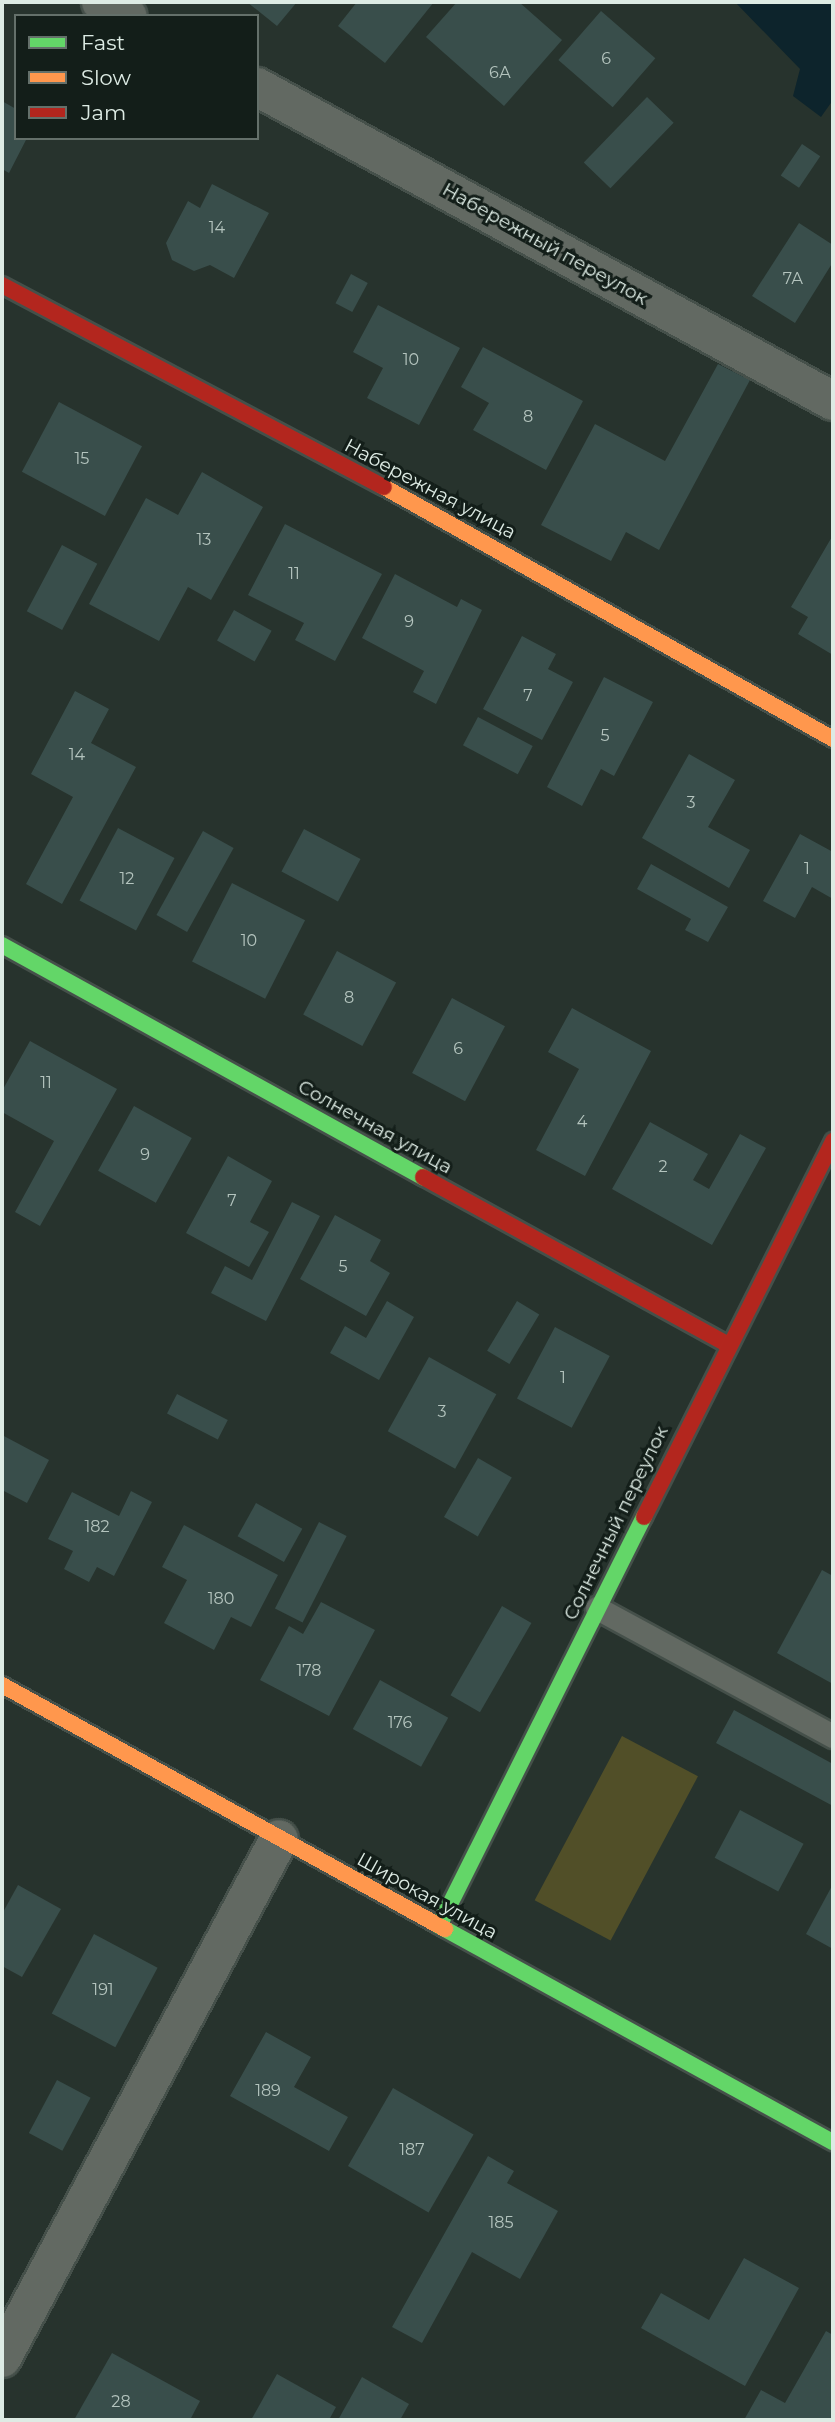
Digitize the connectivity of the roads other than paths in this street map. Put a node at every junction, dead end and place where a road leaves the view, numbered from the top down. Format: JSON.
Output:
{"nodes":[{"id":1,"x":101,"y":2,"type":"edge"},
{"id":2,"x":123,"y":14,"type":"edge"},
{"id":3,"x":259,"y":88,"type":"edge"},
{"id":4,"x":2,"y":285,"type":"edge"},
{"id":5,"x":833,"y":401,"type":"edge"},
{"id":6,"x":833,"y":739,"type":"edge"},
{"id":7,"x":2,"y":945,"type":"edge"},
{"id":8,"x":833,"y":1141,"type":"edge"},
{"id":9,"x":728,"y":1345,"type":"junction"},
{"id":10,"x":597,"y":1608,"type":"junction"},
{"id":11,"x":2,"y":1685,"type":"edge"},
{"id":12,"x":833,"y":1736,"type":"edge"},
{"id":13,"x":279,"y":1839,"type":"junction"},
{"id":14,"x":439,"y":1926,"type":"junction"},
{"id":15,"x":833,"y":2142,"type":"edge"},
{"id":16,"x":2,"y":2358,"type":"edge"}],
"edges":[{"from":1,"to":2,"type":"street"},
{"from":3,"to":5,"type":"street","name":"Набережный переулок"},
{"from":4,"to":6,"type":"street","name":"Набережная улица"},
{"from":7,"to":9,"type":"street","name":"Солнечная улица"},
{"from":8,"to":9,"type":"street","name":"Солнечный переулок"},
{"from":9,"to":10,"type":"street","name":"Солнечный переулок"},
{"from":10,"to":12,"type":"lane"},
{"from":10,"to":14,"type":"street","name":"Солнечный переулок"},
{"from":11,"to":13,"type":"street","name":"Широкая улица"},
{"from":13,"to":14,"type":"street","name":"Широкая улица"},
{"from":13,"to":16,"type":"street"},
{"from":14,"to":15,"type":"street","name":"Широкая улица"}]}
